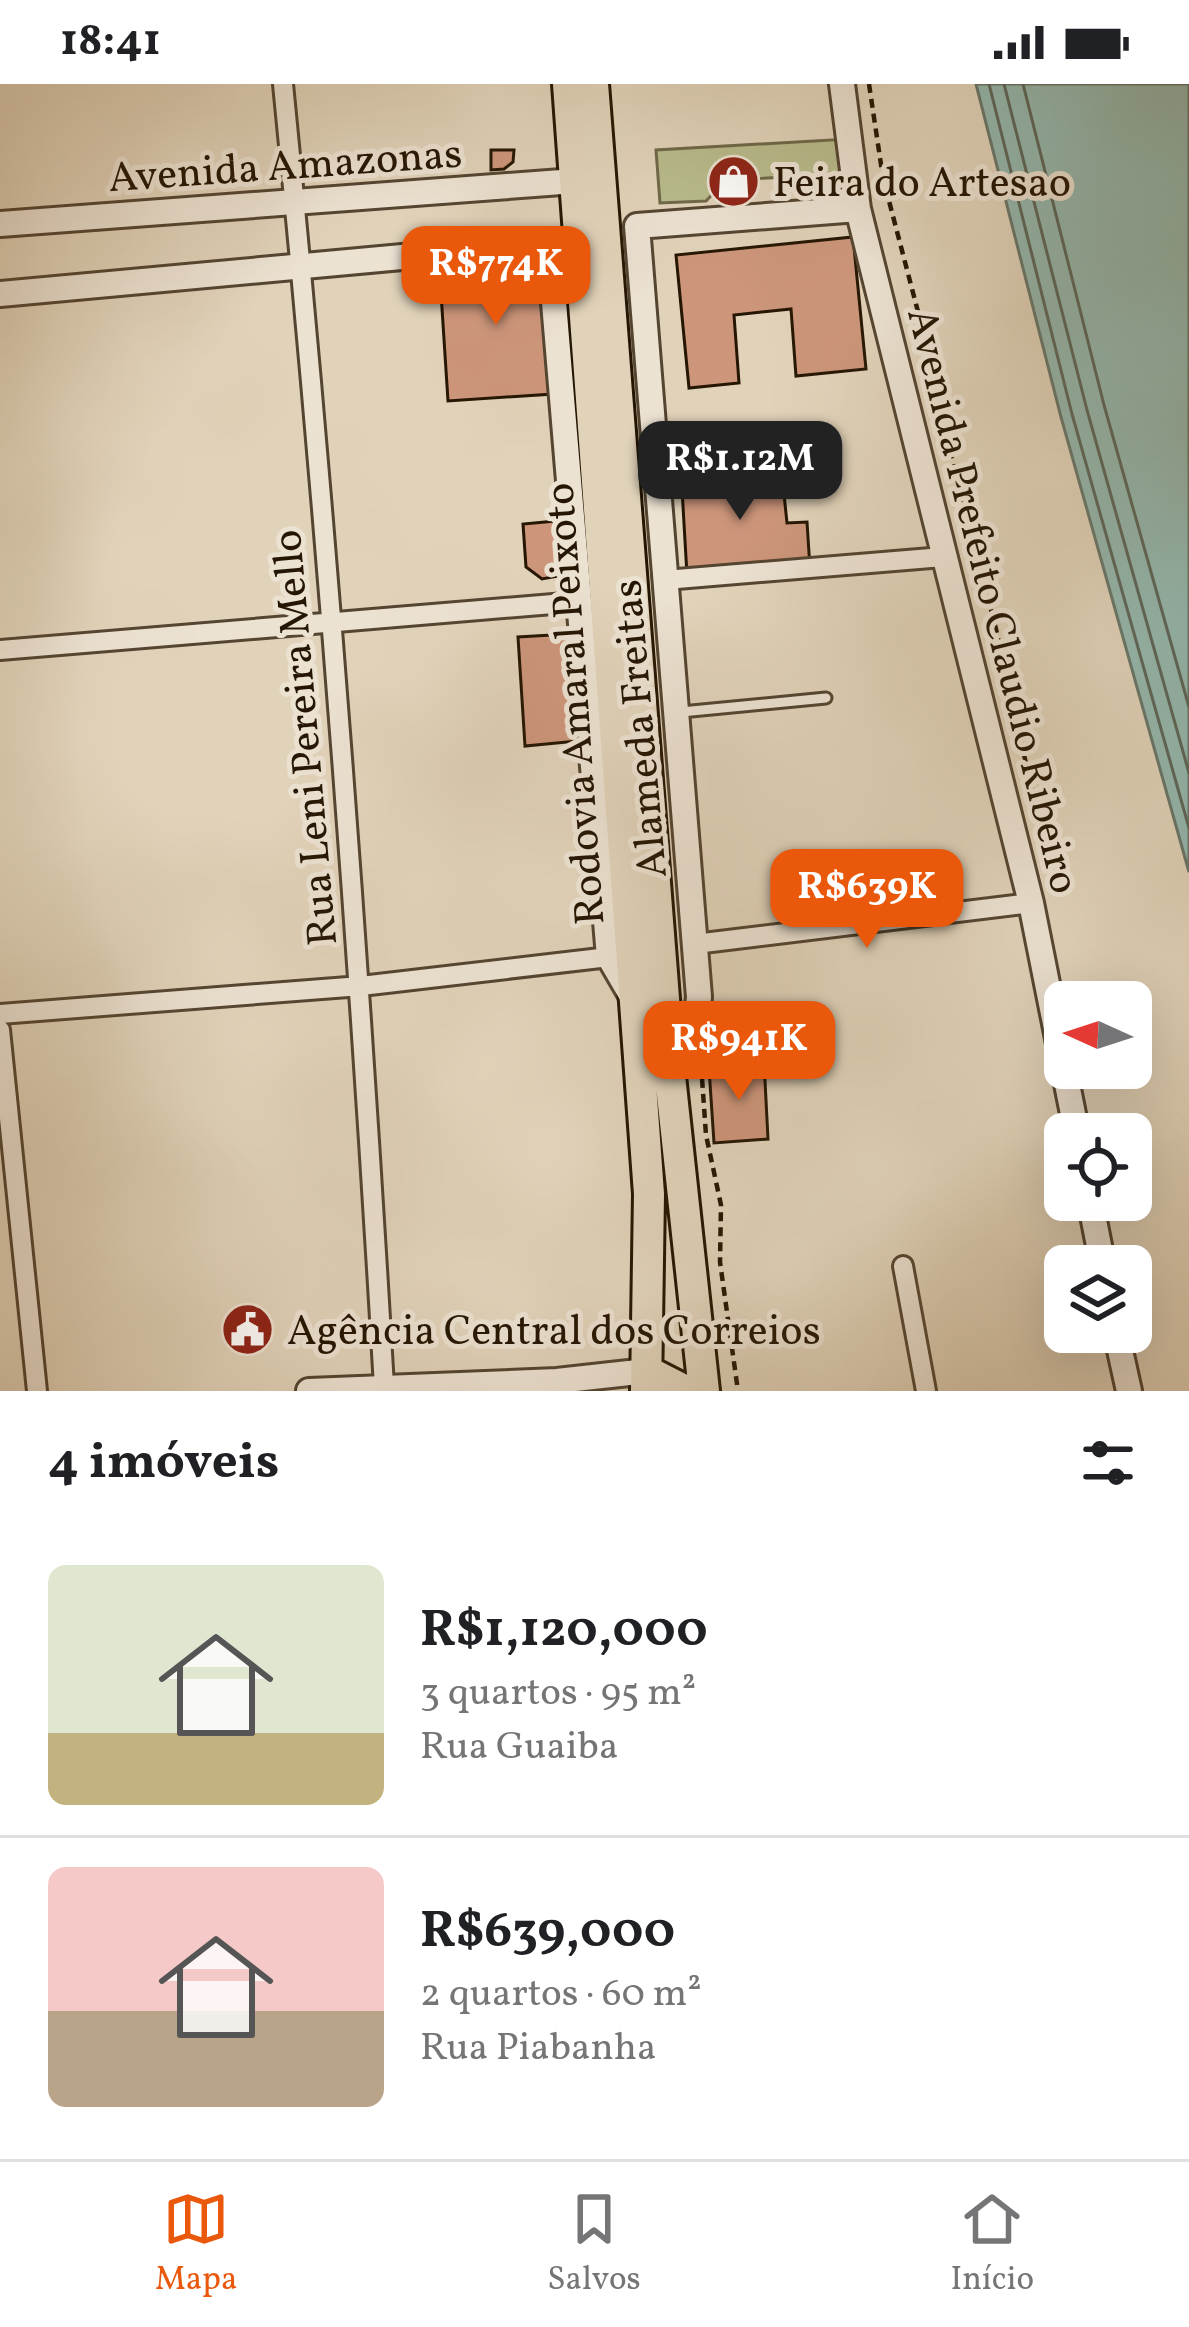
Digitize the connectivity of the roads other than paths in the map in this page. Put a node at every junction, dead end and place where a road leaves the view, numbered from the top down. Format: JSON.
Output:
{"nodes":[{"id":1,"x":283,"y":84,"type":"edge"},
{"id":2,"x":568,"y":84,"type":"edge"},
{"id":3,"x":593,"y":84,"type":"edge"},
{"id":4,"x":842,"y":84,"type":"edge"},
{"id":5,"x":575,"y":181,"type":"junction"},
{"id":6,"x":294,"y":200,"type":"junction"},
{"id":7,"x":857,"y":208,"type":"junction"},
{"id":8,"x":0,"y":224,"type":"edge"},
{"id":9,"x":565,"y":242,"type":"junction"},
{"id":10,"x":302,"y":265,"type":"junction"},
{"id":11,"x":0,"y":294,"type":"edge"},
{"id":12,"x":943,"y":557,"type":"junction"},
{"id":13,"x":664,"y":580,"type":"junction"},
{"id":14,"x":578,"y":602,"type":"junction"},
{"id":15,"x":329,"y":623,"type":"junction"},
{"id":16,"x":0,"y":650,"type":"edge"},
{"id":17,"x":826,"y":698,"type":"dead end"},
{"id":18,"x":675,"y":712,"type":"junction"},
{"id":19,"x":1031,"y":903,"type":"junction"},
{"id":20,"x":695,"y":944,"type":"junction"},
{"id":21,"x":609,"y":957,"type":"junction"},
{"id":22,"x":361,"y":986,"type":"junction"},
{"id":23,"x":638,"y":1007,"type":"junction"},
{"id":24,"x":0,"y":1014,"type":"edge"},
{"id":25,"x":0,"y":1030,"type":"edge"},
{"id":26,"x":670,"y":1076,"type":"junction"},
{"id":27,"x":1073,"y":1113,"type":"edge"},
{"id":28,"x":903,"y":1266,"type":"dead end"},
{"id":29,"x":1121,"y":1353,"type":"edge"},
{"id":30,"x":646,"y":1381,"type":"edge"},
{"id":31,"x":562,"y":1386,"type":"edge"},
{"id":32,"x":384,"y":1387,"type":"junction"},
{"id":33,"x":37,"y":1391,"type":"edge"},
{"id":34,"x":309,"y":1391,"type":"edge"},
{"id":35,"x":686,"y":1391,"type":"edge"},
{"id":36,"x":704,"y":1391,"type":"edge"},
{"id":37,"x":926,"y":1391,"type":"edge"},
{"id":38,"x":1129,"y":1391,"type":"edge"}],
"edges":[{"from":1,"to":6,"type":"street","name":"Rua Leni Pereira Mello"},
{"from":2,"to":5,"type":"highway","name":"Rodovia Amaral Peixoto"},
{"from":3,"to":26,"type":"highway","name":"Rodovia Amaral Peixoto"},
{"from":4,"to":7,"type":"street","name":"Avenida Prefeito Claudio Ribeiro"},
{"from":5,"to":6,"type":"street","name":"Avenida Amazonas"},
{"from":5,"to":9,"type":"highway","name":"Rodovia Amaral Peixoto"},
{"from":6,"to":8,"type":"street","name":"Avenida Amazonas"},
{"from":6,"to":10,"type":"street","name":"Rua Leni Pereira Mello"},
{"from":7,"to":12,"type":"street","name":"Avenida Prefeito Claudio Ribeiro"},
{"from":7,"to":13,"type":"street","name":"Alameda Freitas"},
{"from":9,"to":10,"type":"street"},
{"from":9,"to":14,"type":"street"},
{"from":9,"to":23,"type":"highway","name":"Rodovia Amaral Peixoto"},
{"from":10,"to":11,"type":"street"},
{"from":10,"to":15,"type":"street","name":"Rua Leni Pereira Mello"},
{"from":12,"to":13,"type":"street"},
{"from":12,"to":19,"type":"street","name":"Avenida Prefeito Claudio Ribeiro"},
{"from":13,"to":18,"type":"street","name":"Alameda Freitas"},
{"from":14,"to":15,"type":"street"},
{"from":14,"to":21,"type":"street"},
{"from":15,"to":16,"type":"street"},
{"from":15,"to":22,"type":"street","name":"Rua Leni Pereira Mello"},
{"from":17,"to":18,"type":"lane"},
{"from":18,"to":20,"type":"street","name":"Alameda Freitas"},
{"from":19,"to":20,"type":"street"},
{"from":19,"to":27,"type":"street","name":"Avenida Prefeito Claudio Ribeiro"},
{"from":20,"to":26,"type":"street","name":"Alameda Freitas"},
{"from":21,"to":22,"type":"street"},
{"from":21,"to":23,"type":"street"},
{"from":22,"to":24,"type":"street"},
{"from":22,"to":32,"type":"street","name":"Rua Leni Pereira Mello"},
{"from":23,"to":30,"type":"highway","name":"Rodovia Amaral Peixoto"},
{"from":25,"to":33,"type":"street"},
{"from":26,"to":36,"type":"highway","name":"Rodovia Amaral Peixoto"},
{"from":28,"to":37,"type":"street"},
{"from":29,"to":38,"type":"street"},
{"from":30,"to":31,"type":"street"},
{"from":30,"to":35,"type":"highway"},
{"from":31,"to":32,"type":"street"},
{"from":32,"to":34,"type":"street"}]}
